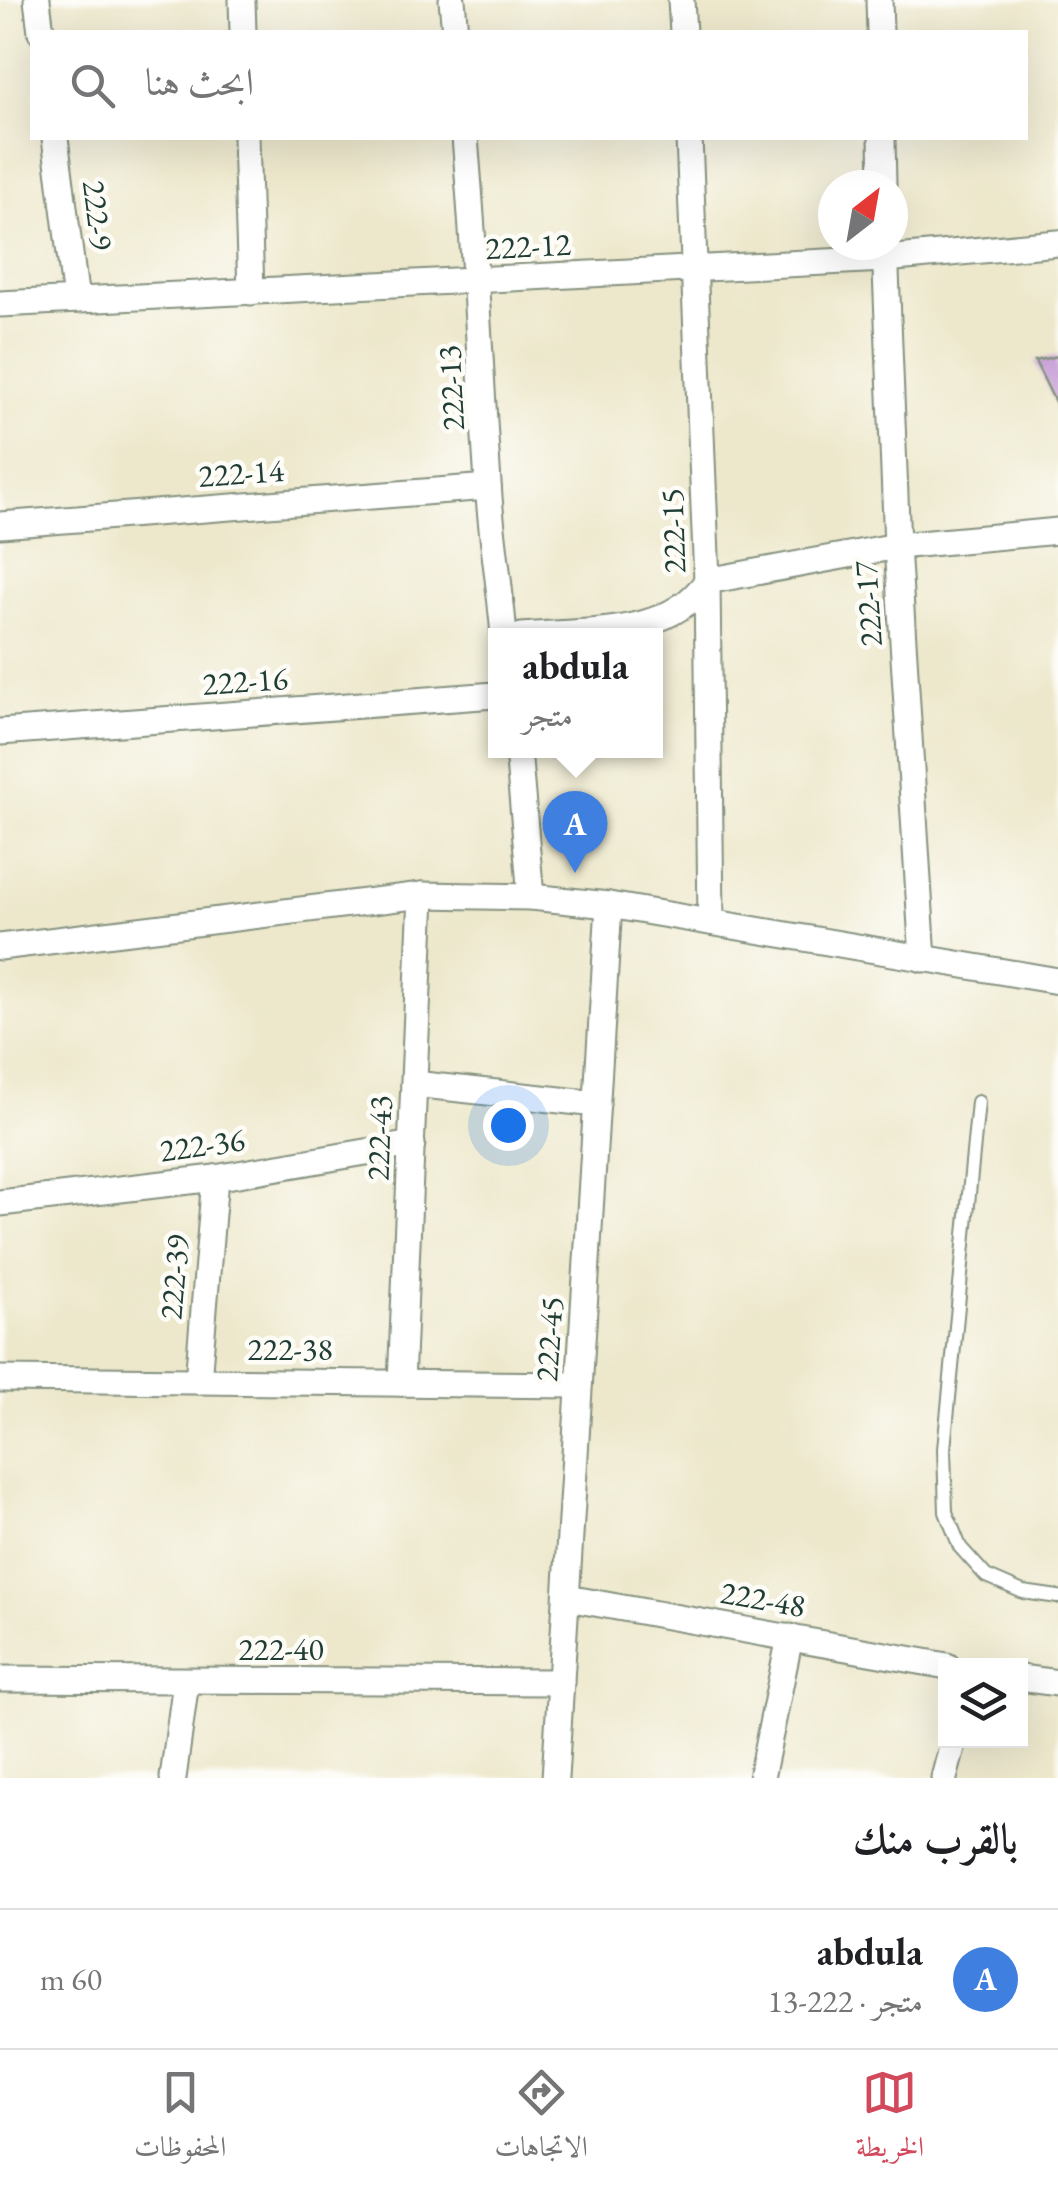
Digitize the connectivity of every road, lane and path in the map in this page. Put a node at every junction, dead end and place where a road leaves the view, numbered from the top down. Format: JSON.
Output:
{"nodes":[{"id":1,"x":37,"y":0,"type":"edge"},
{"id":2,"x":242,"y":0,"type":"edge"},
{"id":3,"x":452,"y":0,"type":"edge"},
{"id":4,"x":681,"y":0,"type":"edge"},
{"id":5,"x":879,"y":0,"type":"edge"},
{"id":6,"x":41,"y":30,"type":"edge"},
{"id":7,"x":243,"y":30,"type":"edge"},
{"id":8,"x":455,"y":30,"type":"edge"},
{"id":9,"x":683,"y":30,"type":"edge"},
{"id":10,"x":880,"y":30,"type":"edge"},
{"id":11,"x":55,"y":140,"type":"edge"},
{"id":12,"x":246,"y":140,"type":"edge"},
{"id":13,"x":465,"y":140,"type":"edge"},
{"id":14,"x":689,"y":140,"type":"edge"},
{"id":15,"x":882,"y":140,"type":"edge"},
{"id":16,"x":883,"y":170,"type":"edge"},
{"id":17,"x":1058,"y":244,"type":"edge"},
{"id":18,"x":908,"y":251,"type":"edge"},
{"id":19,"x":818,"y":258,"type":"edge"},
{"id":20,"x":885,"y":260,"type":"edge"},
{"id":21,"x":696,"y":270,"type":"junction"},
{"id":22,"x":478,"y":281,"type":"junction"},
{"id":23,"x":251,"y":292,"type":"junction"},
{"id":24,"x":76,"y":300,"type":"junction"},
{"id":25,"x":0,"y":304,"type":"edge"},
{"id":26,"x":488,"y":487,"type":"junction"},
{"id":27,"x":0,"y":525,"type":"edge"},
{"id":28,"x":1058,"y":532,"type":"edge"},
{"id":29,"x":897,"y":546,"type":"junction"},
{"id":30,"x":707,"y":582,"type":"junction"},
{"id":31,"x":503,"y":628,"type":"edge"},
{"id":32,"x":608,"y":628,"type":"edge"},
{"id":33,"x":488,"y":696,"type":"edge"},
{"id":34,"x":0,"y":732,"type":"edge"},
{"id":35,"x":519,"y":758,"type":"edge"},
{"id":36,"x":422,"y":895,"type":"junction"},
{"id":37,"x":532,"y":897,"type":"junction"},
{"id":38,"x":609,"y":905,"type":"junction"},
{"id":39,"x":711,"y":922,"type":"junction"},
{"id":40,"x":0,"y":947,"type":"edge"},
{"id":41,"x":923,"y":959,"type":"junction"},
{"id":42,"x":1058,"y":981,"type":"edge"},
{"id":43,"x":414,"y":1084,"type":"junction"},
{"id":44,"x":978,"y":1102,"type":"dead end"},
{"id":45,"x":597,"y":1104,"type":"junction"},
{"id":46,"x":412,"y":1144,"type":"junction"},
{"id":47,"x":215,"y":1178,"type":"junction"},
{"id":48,"x":0,"y":1203,"type":"edge"},
{"id":49,"x":0,"y":1379,"type":"edge"},
{"id":50,"x":198,"y":1381,"type":"junction"},
{"id":51,"x":401,"y":1383,"type":"junction"},
{"id":52,"x":579,"y":1385,"type":"junction"},
{"id":53,"x":1058,"y":1597,"type":"edge"},
{"id":54,"x":566,"y":1598,"type":"junction"},
{"id":55,"x":790,"y":1637,"type":"junction"},
{"id":56,"x":938,"y":1664,"type":"edge"},
{"id":57,"x":0,"y":1679,"type":"edge"},
{"id":58,"x":1028,"y":1679,"type":"edge"},
{"id":59,"x":186,"y":1681,"type":"junction"},
{"id":60,"x":561,"y":1682,"type":"junction"},
{"id":61,"x":1058,"y":1684,"type":"edge"},
{"id":62,"x":952,"y":1748,"type":"edge"},
{"id":63,"x":173,"y":1778,"type":"edge"},
{"id":64,"x":555,"y":1778,"type":"edge"},
{"id":65,"x":761,"y":1778,"type":"edge"},
{"id":66,"x":944,"y":1778,"type":"edge"}],
"edges":[{"from":1,"to":6,"type":"street"},
{"from":2,"to":7,"type":"street"},
{"from":3,"to":8,"type":"street"},
{"from":4,"to":9,"type":"street"},
{"from":5,"to":10,"type":"street"},
{"from":11,"to":24,"type":"street","name":"222-9"},
{"from":12,"to":23,"type":"street"},
{"from":13,"to":22,"type":"street","name":"222-13"},
{"from":14,"to":21,"type":"street","name":"222-15"},
{"from":15,"to":16,"type":"street"},
{"from":17,"to":18,"type":"street","name":"222-12"},
{"from":19,"to":21,"type":"street","name":"222-12"},
{"from":20,"to":29,"type":"street","name":"222-17"},
{"from":21,"to":22,"type":"street","name":"222-12"},
{"from":21,"to":30,"type":"street","name":"222-15"},
{"from":22,"to":23,"type":"street","name":"222-12"},
{"from":22,"to":26,"type":"street","name":"222-13"},
{"from":23,"to":24,"type":"street","name":"222-12"},
{"from":24,"to":25,"type":"street","name":"222-12"},
{"from":26,"to":27,"type":"street","name":"222-14"},
{"from":26,"to":31,"type":"street","name":"222-13"},
{"from":28,"to":29,"type":"street"},
{"from":29,"to":30,"type":"street"},
{"from":29,"to":41,"type":"street","name":"222-17"},
{"from":30,"to":32,"type":"street"},
{"from":30,"to":39,"type":"street","name":"222-15"},
{"from":33,"to":34,"type":"street","name":"222-16"},
{"from":35,"to":37,"type":"street"},
{"from":36,"to":37,"type":"street"},
{"from":36,"to":40,"type":"street"},
{"from":36,"to":43,"type":"street","name":"222-43"},
{"from":37,"to":38,"type":"street"},
{"from":38,"to":39,"type":"street"},
{"from":38,"to":45,"type":"street","name":"222-45"},
{"from":39,"to":41,"type":"street"},
{"from":41,"to":42,"type":"street"},
{"from":43,"to":45,"type":"street"},
{"from":43,"to":46,"type":"street","name":"222-43"},
{"from":44,"to":53,"type":"lane"},
{"from":45,"to":52,"type":"street","name":"222-45"},
{"from":46,"to":47,"type":"street","name":"222-36"},
{"from":46,"to":51,"type":"street","name":"222-43"},
{"from":47,"to":48,"type":"street","name":"222-36"},
{"from":47,"to":50,"type":"street","name":"222-39"},
{"from":49,"to":50,"type":"street","name":"222-38"},
{"from":50,"to":51,"type":"street","name":"222-38"},
{"from":51,"to":52,"type":"street","name":"222-38"},
{"from":52,"to":54,"type":"street","name":"222-45"},
{"from":54,"to":55,"type":"street","name":"222-48"},
{"from":54,"to":60,"type":"street","name":"222-45"},
{"from":55,"to":56,"type":"street","name":"222-48"},
{"from":55,"to":65,"type":"street"},
{"from":57,"to":59,"type":"street","name":"222-40"},
{"from":58,"to":61,"type":"street"},
{"from":59,"to":60,"type":"street","name":"222-40"},
{"from":59,"to":63,"type":"street"},
{"from":60,"to":64,"type":"street","name":"222-45"},
{"from":62,"to":66,"type":"street"}]}
